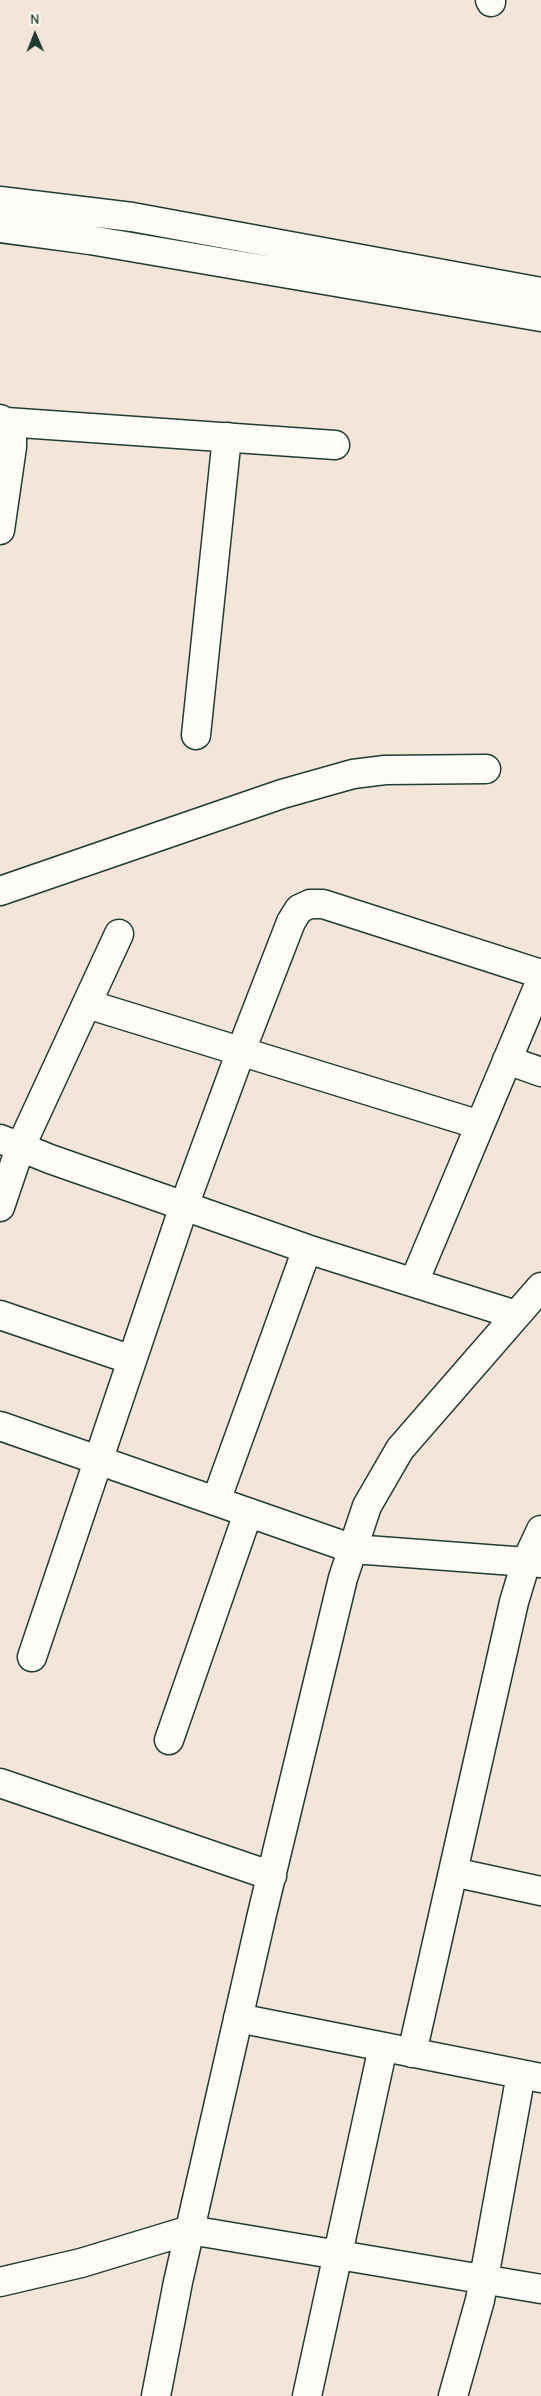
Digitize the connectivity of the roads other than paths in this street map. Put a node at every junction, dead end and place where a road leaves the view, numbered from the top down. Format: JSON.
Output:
{"nodes":[{"id":1,"x":0,"y":201,"type":"edge"},
{"id":2,"x":0,"y":228,"type":"edge"},
{"id":3,"x":541,"y":292,"type":"edge"},
{"id":4,"x":541,"y":317,"type":"edge"},
{"id":5,"x":3,"y":421,"type":"edge"},
{"id":6,"x":227,"y":437,"type":"junction"},
{"id":7,"x":335,"y":445,"type":"dead end"},
{"id":8,"x":0,"y":530,"type":"edge"},
{"id":9,"x":196,"y":735,"type":"dead end"},
{"id":10,"x":486,"y":769,"type":"dead end"},
{"id":11,"x":0,"y":891,"type":"edge"},
{"id":12,"x":119,"y":934,"type":"dead end"},
{"id":13,"x":541,"y":974,"type":"edge"},
{"id":14,"x":541,"y":980,"type":"edge"},
{"id":15,"x":87,"y":1004,"type":"junction"},
{"id":16,"x":241,"y":1051,"type":"junction"},
{"id":17,"x":508,"y":1060,"type":"junction"},
{"id":18,"x":541,"y":1072,"type":"edge"},
{"id":19,"x":480,"y":1125,"type":"junction"},
{"id":20,"x":10,"y":1144,"type":"edge"},
{"id":21,"x":184,"y":1206,"type":"junction"},
{"id":22,"x":0,"y":1207,"type":"edge"},
{"id":23,"x":307,"y":1249,"type":"junction"},
{"id":24,"x":414,"y":1282,"type":"junction"},
{"id":25,"x":541,"y":1287,"type":"edge"},
{"id":26,"x":0,"y":1315,"type":"edge"},
{"id":27,"x":516,"y":1315,"type":"junction"},
{"id":28,"x":132,"y":1360,"type":"junction"},
{"id":29,"x":0,"y":1426,"type":"edge"},
{"id":30,"x":98,"y":1460,"type":"junction"},
{"id":31,"x":216,"y":1501,"type":"junction"},
{"id":32,"x":248,"y":1513,"type":"junction"},
{"id":33,"x":541,"y":1530,"type":"edge"},
{"id":34,"x":353,"y":1549,"type":"junction"},
{"id":35,"x":534,"y":1562,"type":"edge"},
{"id":36,"x":32,"y":1657,"type":"dead end"},
{"id":37,"x":169,"y":1740,"type":"dead end"},
{"id":38,"x":0,"y":1783,"type":"edge"},
{"id":39,"x":453,"y":1872,"type":"junction"},
{"id":40,"x":272,"y":1876,"type":"junction"},
{"id":41,"x":541,"y":1891,"type":"edge"},
{"id":42,"x":238,"y":2018,"type":"junction"},
{"id":43,"x":383,"y":2047,"type":"junction"},
{"id":44,"x":412,"y":2053,"type":"junction"},
{"id":45,"x":531,"y":2076,"type":"edge"},
{"id":46,"x":190,"y":2230,"type":"junction"},
{"id":47,"x":339,"y":2255,"type":"junction"},
{"id":48,"x":484,"y":2280,"type":"junction"},
{"id":49,"x":0,"y":2282,"type":"edge"},
{"id":50,"x":541,"y":2289,"type":"edge"},
{"id":51,"x":156,"y":2396,"type":"edge"},
{"id":52,"x":307,"y":2396,"type":"edge"},
{"id":53,"x":453,"y":2396,"type":"edge"}],
"edges":[{"from":1,"to":3,"type":"street"},
{"from":2,"to":4,"type":"street"},
{"from":5,"to":6,"type":"street"},
{"from":5,"to":8,"type":"street"},
{"from":6,"to":7,"type":"street"},
{"from":6,"to":9,"type":"street"},
{"from":10,"to":11,"type":"street"},
{"from":12,"to":15,"type":"street"},
{"from":13,"to":16,"type":"street"},
{"from":14,"to":17,"type":"street"},
{"from":15,"to":16,"type":"street"},
{"from":15,"to":20,"type":"street"},
{"from":16,"to":19,"type":"street"},
{"from":16,"to":21,"type":"street"},
{"from":17,"to":18,"type":"street"},
{"from":17,"to":19,"type":"street"},
{"from":19,"to":24,"type":"street"},
{"from":20,"to":21,"type":"street"},
{"from":20,"to":22,"type":"street"},
{"from":21,"to":23,"type":"street"},
{"from":21,"to":28,"type":"street"},
{"from":23,"to":24,"type":"street"},
{"from":23,"to":31,"type":"street"},
{"from":24,"to":27,"type":"street"},
{"from":25,"to":27,"type":"street"},
{"from":26,"to":28,"type":"street"},
{"from":27,"to":34,"type":"street"},
{"from":28,"to":30,"type":"street"},
{"from":29,"to":30,"type":"street"},
{"from":30,"to":31,"type":"street"},
{"from":30,"to":36,"type":"street"},
{"from":31,"to":32,"type":"street"},
{"from":32,"to":34,"type":"street"},
{"from":32,"to":37,"type":"street"},
{"from":33,"to":35,"type":"street"},
{"from":34,"to":35,"type":"street"},
{"from":34,"to":40,"type":"street"},
{"from":35,"to":39,"type":"street"},
{"from":38,"to":40,"type":"street"},
{"from":39,"to":41,"type":"street"},
{"from":39,"to":44,"type":"street"},
{"from":40,"to":42,"type":"street"},
{"from":42,"to":43,"type":"street"},
{"from":42,"to":46,"type":"street"},
{"from":43,"to":44,"type":"street"},
{"from":43,"to":47,"type":"street"},
{"from":44,"to":45,"type":"street"},
{"from":45,"to":48,"type":"street"},
{"from":46,"to":47,"type":"street"},
{"from":46,"to":49,"type":"street"},
{"from":46,"to":51,"type":"street"},
{"from":47,"to":48,"type":"street"},
{"from":47,"to":52,"type":"street"},
{"from":48,"to":50,"type":"street"},
{"from":48,"to":53,"type":"street"}]}
